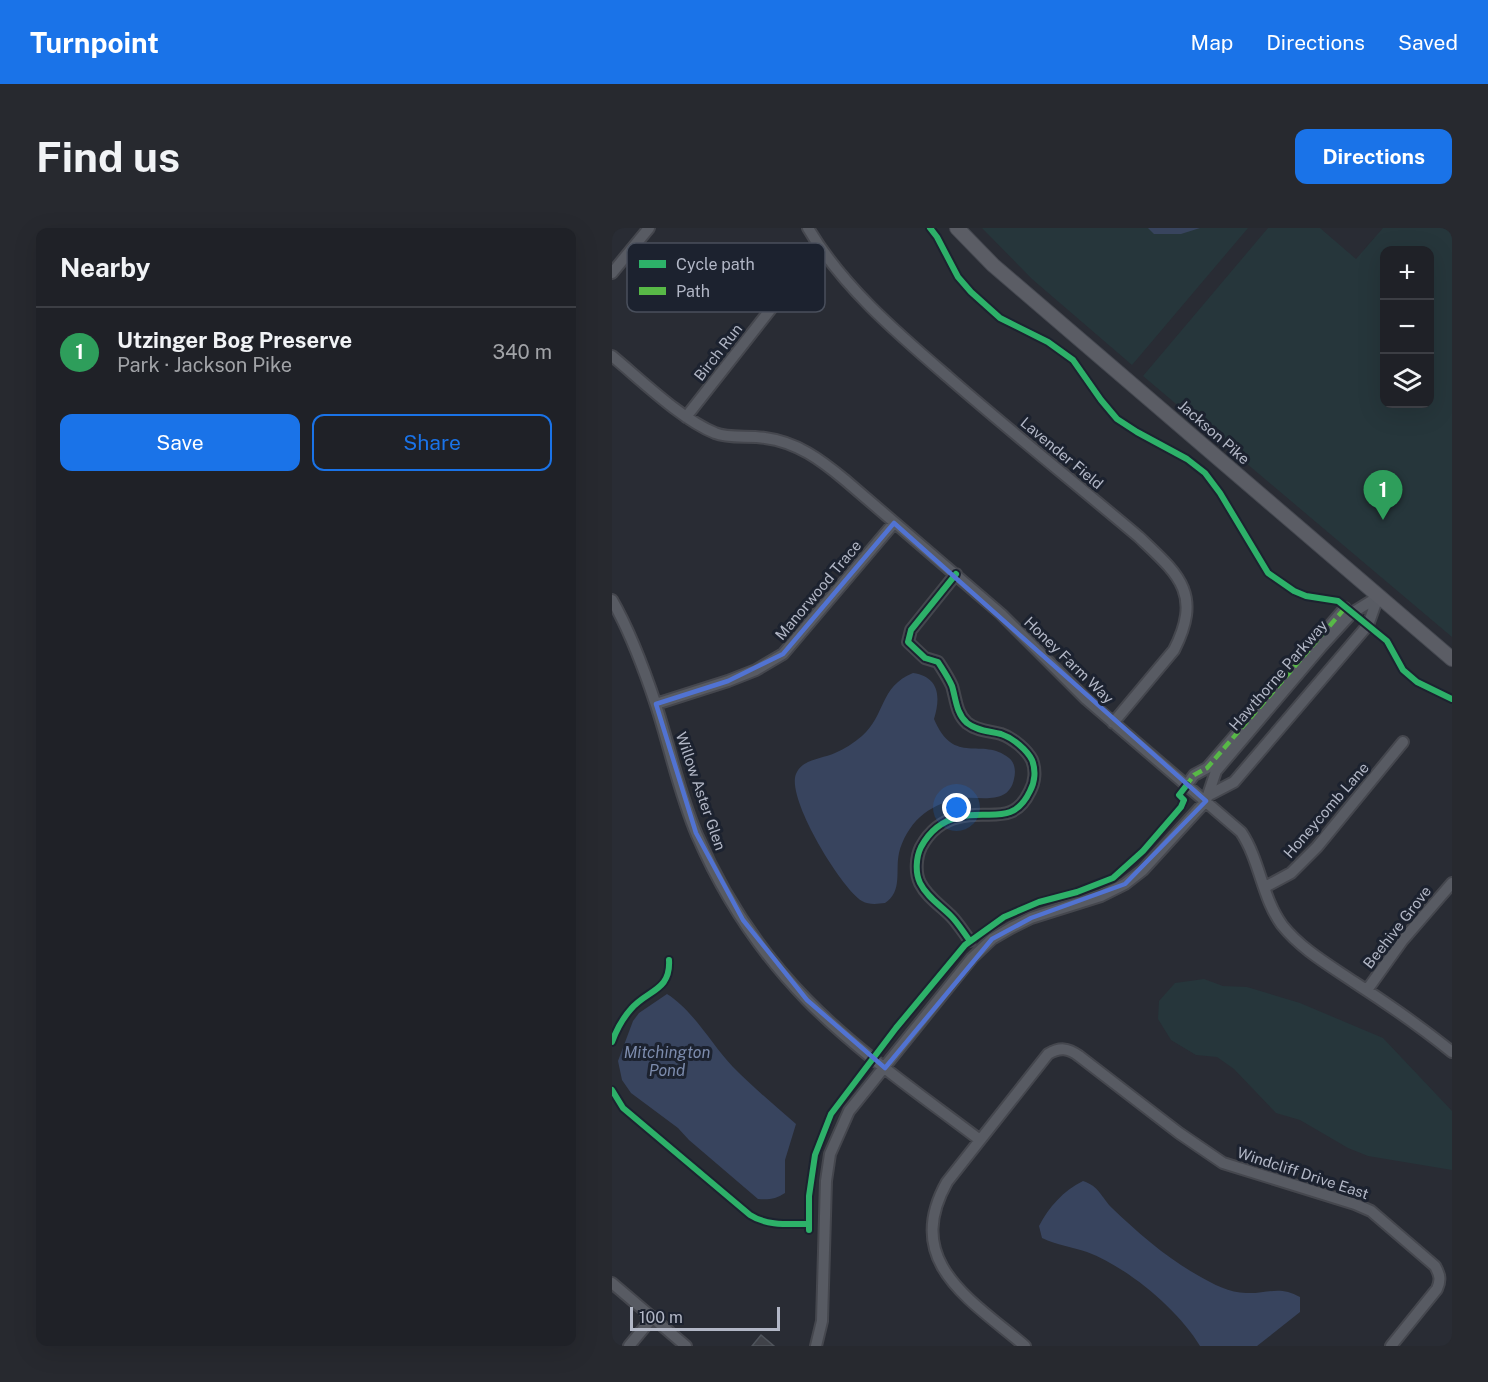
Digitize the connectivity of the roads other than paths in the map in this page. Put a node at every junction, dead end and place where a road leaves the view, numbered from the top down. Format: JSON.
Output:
{"nodes":[{"id":1,"x":649,"y":228,"type":"edge"},
{"id":2,"x":808,"y":228,"type":"edge"},
{"id":3,"x":957,"y":228,"type":"edge"},
{"id":4,"x":637,"y":243,"type":"edge"},
{"id":5,"x":817,"y":243,"type":"edge"},
{"id":6,"x":825,"y":254,"type":"edge"},
{"id":7,"x":627,"y":255,"type":"edge"},
{"id":8,"x":612,"y":273,"type":"edge"},
{"id":9,"x":768,"y":312,"type":"edge"},
{"id":10,"x":612,"y":356,"type":"edge"},
{"id":11,"x":686,"y":417,"type":"junction"},
{"id":12,"x":894,"y":523,"type":"junction"},
{"id":13,"x":956,"y":574,"type":"junction"},
{"id":14,"x":1378,"y":597,"type":"junction"},
{"id":15,"x":612,"y":600,"type":"edge"},
{"id":16,"x":1345,"y":608,"type":"dead end"},
{"id":17,"x":1452,"y":659,"type":"edge"},
{"id":18,"x":656,"y":704,"type":"junction"},
{"id":19,"x":1113,"y":723,"type":"junction"},
{"id":20,"x":1403,"y":742,"type":"dead end"},
{"id":21,"x":1186,"y":786,"type":"junction"},
{"id":22,"x":1207,"y":798,"type":"junction"},
{"id":23,"x":1452,"y":883,"type":"edge"},
{"id":24,"x":1265,"y":887,"type":"junction"},
{"id":25,"x":970,"y":941,"type":"dead end"},
{"id":26,"x":1367,"y":990,"type":"junction"},
{"id":27,"x":1452,"y":1052,"type":"edge"},
{"id":28,"x":885,"y":1068,"type":"junction"},
{"id":29,"x":980,"y":1140,"type":"junction"},
{"id":30,"x":612,"y":1283,"type":"edge"},
{"id":31,"x":652,"y":1317,"type":"junction"},
{"id":32,"x":629,"y":1346,"type":"edge"},
{"id":33,"x":686,"y":1346,"type":"edge"},
{"id":34,"x":816,"y":1346,"type":"edge"},
{"id":35,"x":1025,"y":1346,"type":"edge"},
{"id":36,"x":1391,"y":1346,"type":"edge"}],
"edges":[{"from":1,"to":4,"type":"street"},
{"from":2,"to":5,"type":"street","name":"Lavender Field"},
{"from":3,"to":14,"type":"main road","name":"Jackson Pike"},
{"from":6,"to":19,"type":"street","name":"Lavender Field"},
{"from":7,"to":8,"type":"street"},
{"from":9,"to":11,"type":"street","name":"Birch Run"},
{"from":10,"to":11,"type":"street","name":"Honey Farm Way"},
{"from":11,"to":12,"type":"street","name":"Honey Farm Way"},
{"from":12,"to":13,"type":"street","name":"Honey Farm Way"},
{"from":12,"to":18,"type":"street","name":"Manorwood Trace"},
{"from":13,"to":19,"type":"street","name":"Honey Farm Way"},
{"from":13,"to":25,"type":"street"},
{"from":14,"to":17,"type":"main road","name":"Jackson Pike"},
{"from":14,"to":22,"type":"street","name":"Hawthorne Parkway"},
{"from":14,"to":22,"type":"street","name":"Hawthorne Parkway"},
{"from":15,"to":18,"type":"street","name":"Willow Aster Glen"},
{"from":16,"to":21,"type":"street"},
{"from":18,"to":28,"type":"street","name":"Willow Aster Glen"},
{"from":19,"to":21,"type":"street","name":"Honey Farm Way"},
{"from":20,"to":24,"type":"street","name":"Honeycomb Lane"},
{"from":21,"to":22,"type":"street","name":"Honey Farm Way"},
{"from":22,"to":24,"type":"street","name":"Honey Farm Way"},
{"from":22,"to":28,"type":"street","name":"Hawthorne Parkway"},
{"from":23,"to":26,"type":"street","name":"Beehive Grove"},
{"from":24,"to":26,"type":"street","name":"Honey Farm Way"},
{"from":26,"to":27,"type":"street","name":"Honey Farm Way"},
{"from":28,"to":29,"type":"street","name":"Willow Aster Glen"},
{"from":28,"to":34,"type":"street","name":"Hawthorne Parkway"},
{"from":29,"to":35,"type":"street","name":"Windcliff Drive East"},
{"from":29,"to":36,"type":"street","name":"Windcliff Drive East"},
{"from":30,"to":31,"type":"street"},
{"from":31,"to":32,"type":"street"},
{"from":31,"to":33,"type":"street"}]}
